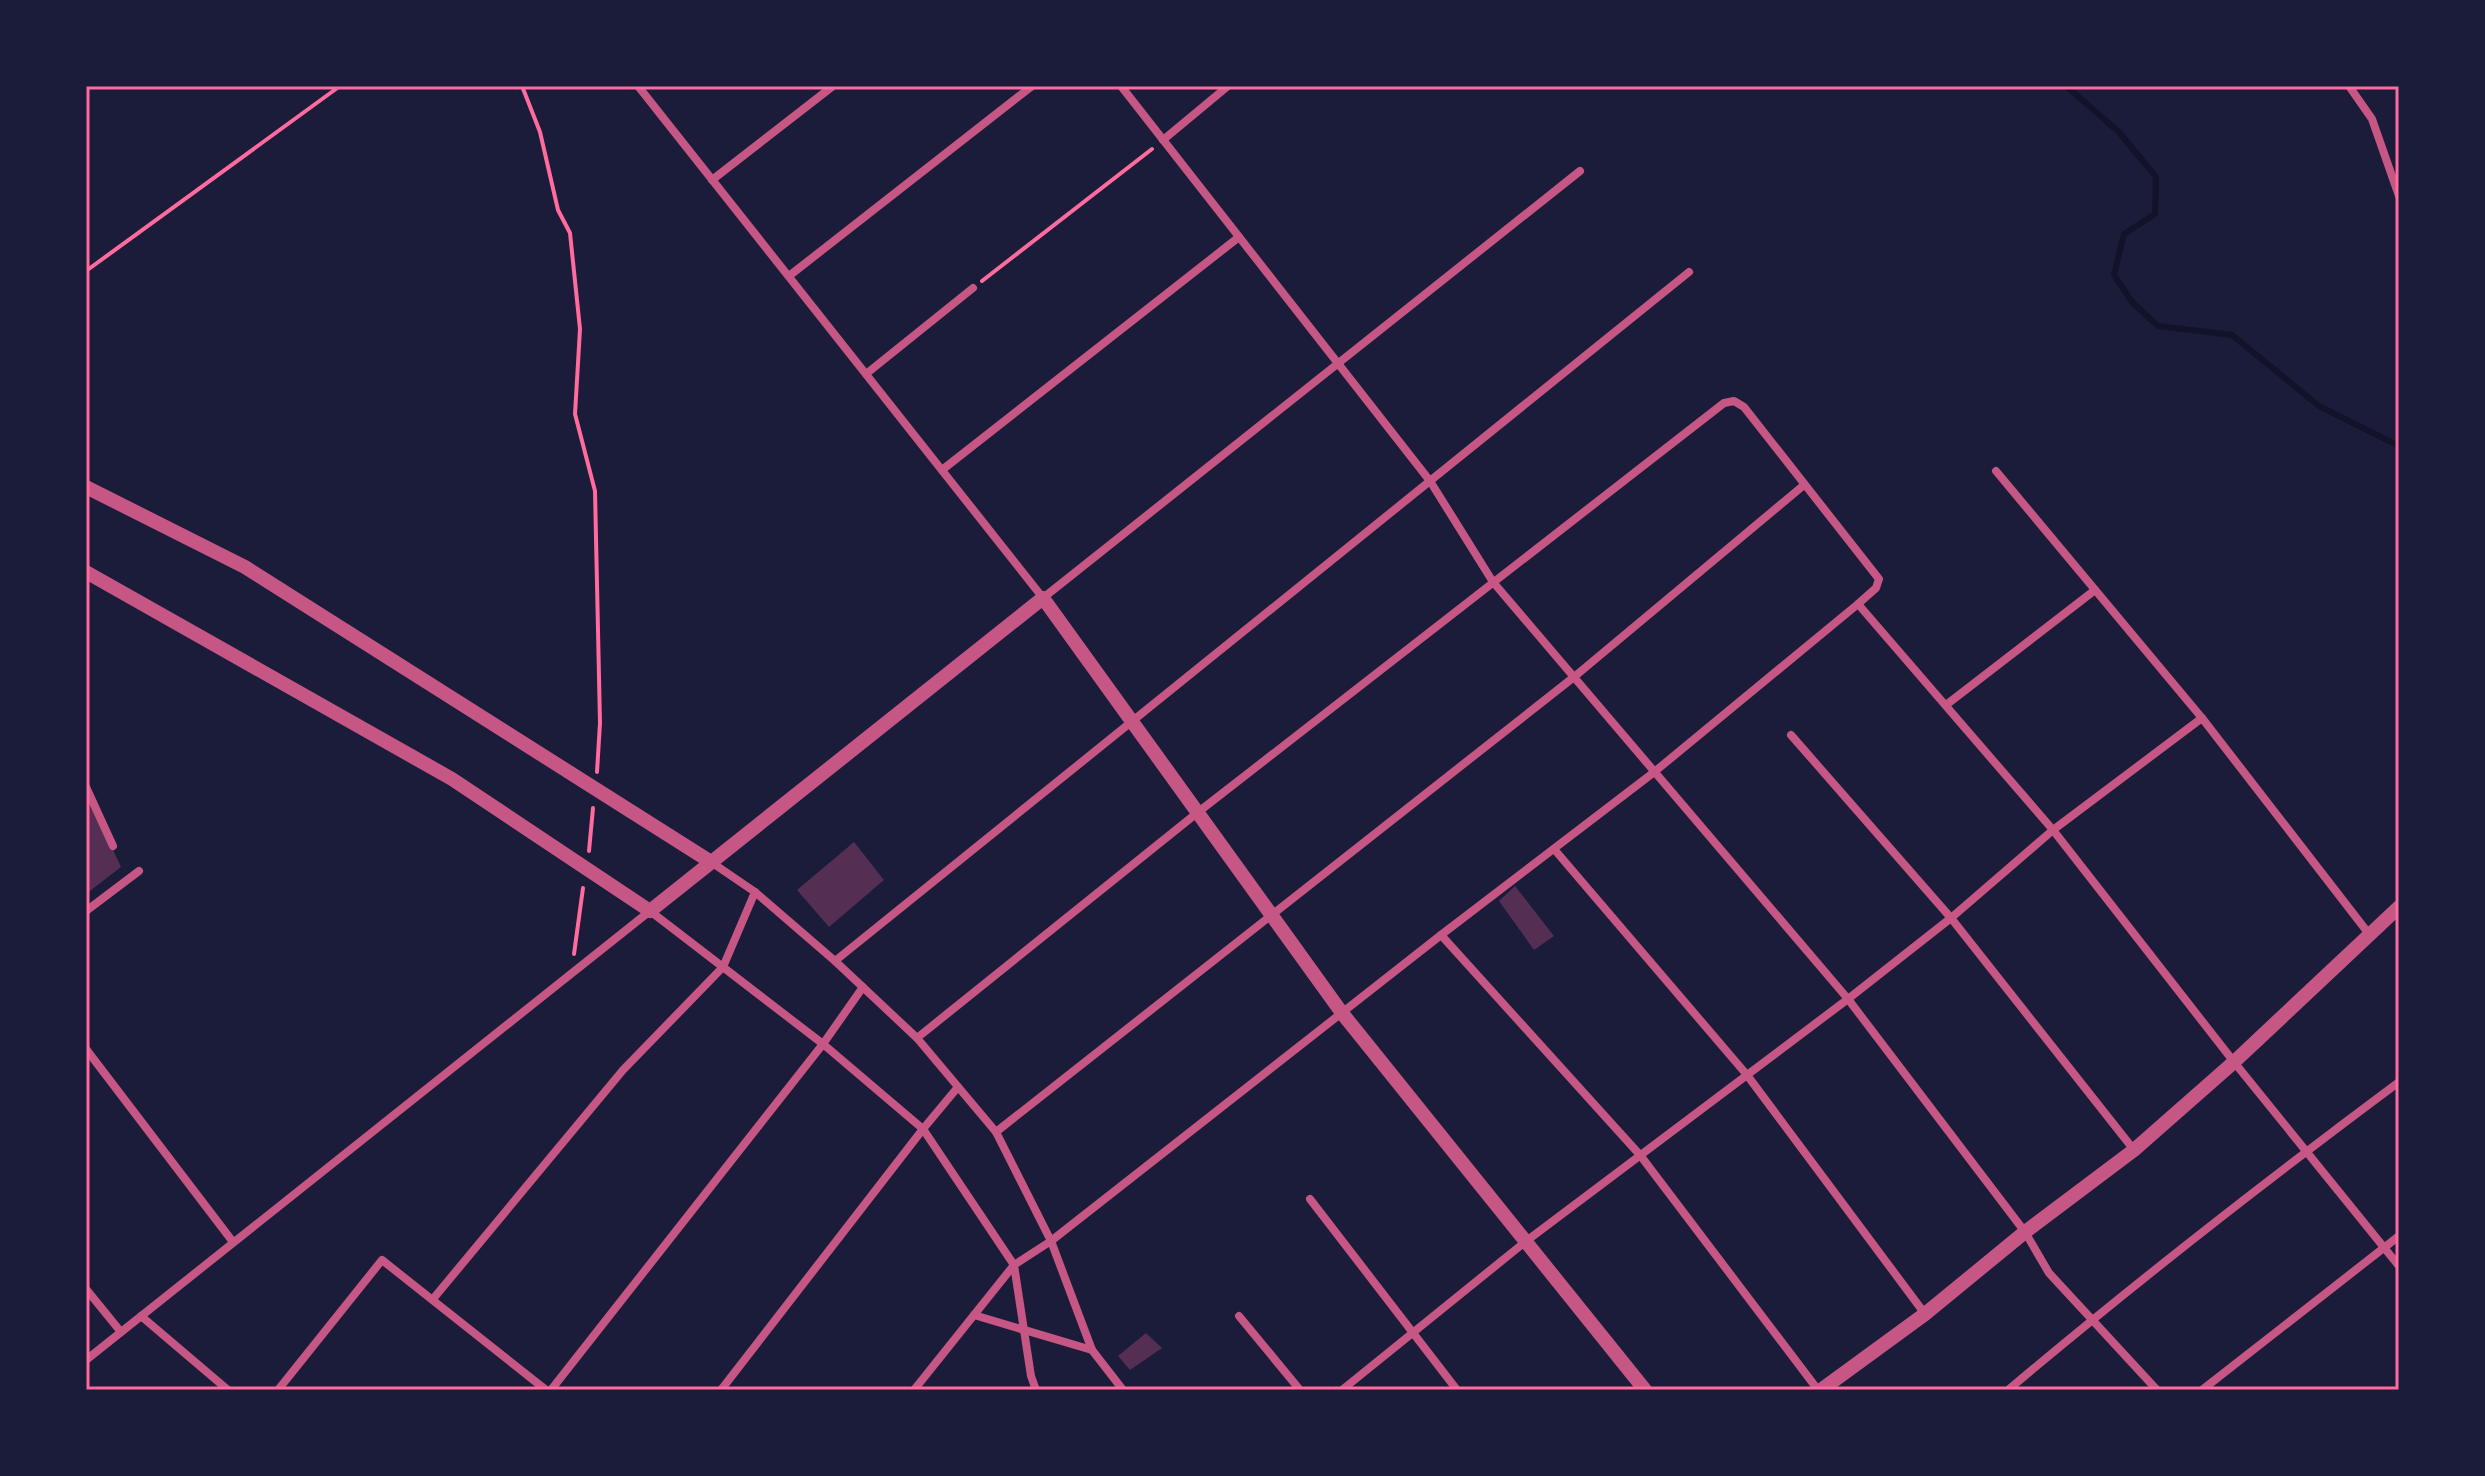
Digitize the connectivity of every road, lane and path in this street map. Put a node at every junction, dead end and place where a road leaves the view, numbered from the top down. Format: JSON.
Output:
{"nodes":[{"id":1,"x":340,"y":86,"type":"edge"},
{"id":2,"x":522,"y":86,"type":"edge"},
{"id":3,"x":638,"y":86,"type":"edge"},
{"id":4,"x":833,"y":86,"type":"edge"},
{"id":5,"x":1032,"y":86,"type":"edge"},
{"id":6,"x":1121,"y":86,"type":"edge"},
{"id":7,"x":1228,"y":86,"type":"edge"},
{"id":8,"x":2349,"y":86,"type":"edge"},
{"id":9,"x":1163,"y":140,"type":"junction"},
{"id":10,"x":1580,"y":171,"type":"dead end"},
{"id":11,"x":712,"y":180,"type":"junction"},
{"id":12,"x":2399,"y":196,"type":"edge"},
{"id":13,"x":1239,"y":237,"type":"junction"},
{"id":14,"x":86,"y":271,"type":"edge"},
{"id":15,"x":1689,"y":272,"type":"dead end"},
{"id":16,"x":789,"y":276,"type":"junction"},
{"id":17,"x":973,"y":288,"type":"joint"},
{"id":18,"x":1337,"y":364,"type":"junction"},
{"id":19,"x":866,"y":374,"type":"junction"},
{"id":20,"x":942,"y":470,"type":"junction"},
{"id":21,"x":1996,"y":471,"type":"dead end"},
{"id":22,"x":1430,"y":481,"type":"junction"},
{"id":23,"x":1804,"y":485,"type":"junction"},
{"id":24,"x":86,"y":487,"type":"edge"},
{"id":25,"x":86,"y":572,"type":"edge"},
{"id":26,"x":1493,"y":582,"type":"junction"},
{"id":27,"x":2095,"y":590,"type":"junction"},
{"id":28,"x":1043,"y":598,"type":"junction"},
{"id":29,"x":1858,"y":604,"type":"junction"},
{"id":30,"x":1574,"y":677,"type":"junction"},
{"id":31,"x":1946,"y":705,"type":"junction"},
{"id":32,"x":2202,"y":718,"type":"junction"},
{"id":33,"x":1132,"y":721,"type":"junction"},
{"id":34,"x":1791,"y":735,"type":"dead end"},
{"id":35,"x":1653,"y":773,"type":"junction"},
{"id":36,"x":86,"y":787,"type":"edge"},
{"id":37,"x":596,"y":787,"type":"junction"},
{"id":38,"x":1197,"y":813,"type":"junction"},
{"id":39,"x":2053,"y":830,"type":"junction"},
{"id":40,"x":113,"y":846,"type":"dead end"},
{"id":41,"x":1554,"y":849,"type":"junction"},
{"id":42,"x":711,"y":862,"type":"junction"},
{"id":43,"x":587,"y":869,"type":"junction"},
{"id":44,"x":139,"y":871,"type":"dead end"},
{"id":45,"x":755,"y":892,"type":"junction"},
{"id":46,"x":2399,"y":907,"type":"edge"},
{"id":47,"x":86,"y":911,"type":"edge"},
{"id":48,"x":650,"y":911,"type":"junction"},
{"id":49,"x":1270,"y":914,"type":"junction"},
{"id":50,"x":1951,"y":918,"type":"junction"},
{"id":51,"x":2369,"y":934,"type":"junction"},
{"id":52,"x":1441,"y":935,"type":"junction"},
{"id":53,"x":835,"y":961,"type":"junction"},
{"id":54,"x":723,"y":967,"type":"junction"},
{"id":55,"x":573,"y":972,"type":"junction"},
{"id":56,"x":863,"y":987,"type":"junction"},
{"id":57,"x":1848,"y":999,"type":"junction"},
{"id":58,"x":1342,"y":1013,"type":"junction"},
{"id":59,"x":917,"y":1038,"type":"junction"},
{"id":60,"x":823,"y":1044,"type":"junction"},
{"id":61,"x":86,"y":1049,"type":"edge"},
{"id":62,"x":2234,"y":1062,"type":"junction"},
{"id":63,"x":1747,"y":1075,"type":"junction"},
{"id":64,"x":2399,"y":1082,"type":"edge"},
{"id":65,"x":958,"y":1087,"type":"junction"},
{"id":66,"x":923,"y":1129,"type":"junction"},
{"id":67,"x":996,"y":1132,"type":"junction"},
{"id":68,"x":2134,"y":1150,"type":"junction"},
{"id":69,"x":2307,"y":1151,"type":"junction"},
{"id":70,"x":1640,"y":1155,"type":"junction"},
{"id":71,"x":1310,"y":1199,"type":"dead end"},
{"id":72,"x":2025,"y":1232,"type":"junction"},
{"id":73,"x":2399,"y":1236,"type":"edge"},
{"id":74,"x":1051,"y":1241,"type":"junction"},
{"id":75,"x":233,"y":1242,"type":"junction"},
{"id":76,"x":1525,"y":1242,"type":"junction"},
{"id":77,"x":2384,"y":1247,"type":"junction"},
{"id":78,"x":1014,"y":1265,"type":"junction"},
{"id":79,"x":2399,"y":1266,"type":"edge"},
{"id":80,"x":86,"y":1289,"type":"edge"},
{"id":81,"x":433,"y":1299,"type":"junction"},
{"id":82,"x":1925,"y":1314,"type":"junction"},
{"id":83,"x":974,"y":1315,"type":"junction"},
{"id":84,"x":141,"y":1316,"type":"junction"},
{"id":85,"x":1239,"y":1316,"type":"dead end"},
{"id":86,"x":2092,"y":1320,"type":"junction"},
{"id":87,"x":1023,"y":1329,"type":"junction"},
{"id":88,"x":1412,"y":1331,"type":"junction"},
{"id":89,"x":121,"y":1332,"type":"junction"},
{"id":90,"x":1092,"y":1350,"type":"junction"},
{"id":91,"x":86,"y":1360,"type":"edge"},
{"id":92,"x":215,"y":1381,"type":"junction"},
{"id":93,"x":209,"y":1390,"type":"edge"},
{"id":94,"x":228,"y":1390,"type":"edge"},
{"id":95,"x":278,"y":1390,"type":"edge"},
{"id":96,"x":548,"y":1390,"type":"edge"},
{"id":97,"x":721,"y":1390,"type":"edge"},
{"id":98,"x":914,"y":1390,"type":"edge"},
{"id":99,"x":1036,"y":1390,"type":"edge"},
{"id":100,"x":1123,"y":1390,"type":"edge"},
{"id":101,"x":1300,"y":1390,"type":"edge"},
{"id":102,"x":1342,"y":1390,"type":"edge"},
{"id":103,"x":1457,"y":1390,"type":"edge"},
{"id":104,"x":1645,"y":1390,"type":"edge"},
{"id":105,"x":1819,"y":1390,"type":"edge"},
{"id":106,"x":2008,"y":1390,"type":"edge"},
{"id":107,"x":2157,"y":1390,"type":"edge"},
{"id":108,"x":2202,"y":1390,"type":"edge"}],
"edges":[{"from":1,"to":14,"type":"path"},
{"from":2,"to":37,"type":"path"},
{"from":3,"to":11,"type":"street"},
{"from":4,"to":11,"type":"street"},
{"from":5,"to":16,"type":"street"},
{"from":6,"to":9,"type":"street"},
{"from":7,"to":9,"type":"street"},
{"from":8,"to":12,"type":"street"},
{"from":9,"to":13,"type":"street"},
{"from":9,"to":17,"type":"path"},
{"from":10,"to":18,"type":"street"},
{"from":11,"to":16,"type":"street"},
{"from":13,"to":18,"type":"street"},
{"from":13,"to":20,"type":"street"},
{"from":15,"to":22,"type":"street"},
{"from":16,"to":19,"type":"street"},
{"from":17,"to":19,"type":"street"},
{"from":18,"to":22,"type":"street"},
{"from":18,"to":28,"type":"street"},
{"from":19,"to":20,"type":"street"},
{"from":20,"to":28,"type":"street"},
{"from":21,"to":27,"type":"street"},
{"from":22,"to":26,"type":"street"},
{"from":22,"to":33,"type":"street"},
{"from":23,"to":26,"type":"street"},
{"from":23,"to":29,"type":"street"},
{"from":23,"to":30,"type":"street"},
{"from":24,"to":37,"type":"street"},
{"from":25,"to":43,"type":"street"},
{"from":26,"to":30,"type":"street"},
{"from":26,"to":38,"type":"street"},
{"from":27,"to":31,"type":"street"},
{"from":27,"to":32,"type":"street"},
{"from":28,"to":33,"type":"street"},
{"from":28,"to":42,"type":"street"},
{"from":29,"to":31,"type":"street"},
{"from":29,"to":35,"type":"street"},
{"from":30,"to":35,"type":"street"},
{"from":30,"to":49,"type":"street"},
{"from":31,"to":39,"type":"street"},
{"from":32,"to":39,"type":"street"},
{"from":32,"to":51,"type":"street"},
{"from":33,"to":38,"type":"street"},
{"from":33,"to":53,"type":"street"},
{"from":34,"to":50,"type":"street"},
{"from":35,"to":41,"type":"street"},
{"from":35,"to":57,"type":"street"},
{"from":36,"to":40,"type":"street"},
{"from":37,"to":42,"type":"street"},
{"from":37,"to":43,"type":"path"},
{"from":38,"to":49,"type":"street"},
{"from":38,"to":59,"type":"street"},
{"from":39,"to":50,"type":"street"},
{"from":39,"to":62,"type":"street"},
{"from":41,"to":52,"type":"street"},
{"from":41,"to":63,"type":"street"},
{"from":42,"to":45,"type":"street"},
{"from":42,"to":48,"type":"street"},
{"from":43,"to":48,"type":"street"},
{"from":43,"to":55,"type":"path"},
{"from":44,"to":47,"type":"street"},
{"from":45,"to":53,"type":"street"},
{"from":45,"to":54,"type":"street"},
{"from":46,"to":51,"type":"street"},
{"from":48,"to":54,"type":"street"},
{"from":48,"to":55,"type":"street"},
{"from":49,"to":58,"type":"street"},
{"from":49,"to":67,"type":"street"},
{"from":50,"to":57,"type":"street"},
{"from":50,"to":68,"type":"street"},
{"from":51,"to":62,"type":"street"},
{"from":52,"to":58,"type":"street"},
{"from":52,"to":70,"type":"street"},
{"from":53,"to":56,"type":"street"},
{"from":54,"to":60,"type":"street"},
{"from":54,"to":81,"type":"street"},
{"from":55,"to":75,"type":"street"},
{"from":56,"to":59,"type":"street"},
{"from":56,"to":60,"type":"street"},
{"from":57,"to":63,"type":"street"},
{"from":57,"to":72,"type":"street"},
{"from":58,"to":74,"type":"street"},
{"from":58,"to":76,"type":"street"},
{"from":59,"to":65,"type":"street"},
{"from":60,"to":66,"type":"street"},
{"from":60,"to":96,"type":"street"},
{"from":61,"to":75,"type":"street"},
{"from":62,"to":68,"type":"street"},
{"from":62,"to":69,"type":"street"},
{"from":63,"to":70,"type":"street"},
{"from":63,"to":82,"type":"street"},
{"from":64,"to":69,"type":"street"},
{"from":65,"to":66,"type":"street"},
{"from":65,"to":67,"type":"street"},
{"from":66,"to":78,"type":"street"},
{"from":66,"to":97,"type":"street"},
{"from":67,"to":74,"type":"street"},
{"from":68,"to":72,"type":"street"},
{"from":69,"to":77,"type":"street"},
{"from":69,"to":86,"type":"street"},
{"from":70,"to":76,"type":"street"},
{"from":70,"to":105,"type":"street"},
{"from":71,"to":88,"type":"street"},
{"from":72,"to":82,"type":"street"},
{"from":72,"to":86,"type":"street"},
{"from":73,"to":77,"type":"street"},
{"from":74,"to":78,"type":"street"},
{"from":74,"to":90,"type":"street"},
{"from":75,"to":84,"type":"street"},
{"from":76,"to":88,"type":"street"},
{"from":76,"to":104,"type":"street"},
{"from":77,"to":79,"type":"street"},
{"from":77,"to":108,"type":"street"},
{"from":78,"to":83,"type":"street"},
{"from":78,"to":87,"type":"street"},
{"from":80,"to":89,"type":"street"},
{"from":81,"to":95,"type":"street"},
{"from":81,"to":96,"type":"street"},
{"from":82,"to":105,"type":"street"},
{"from":83,"to":87,"type":"street"},
{"from":83,"to":98,"type":"street"},
{"from":84,"to":89,"type":"street"},
{"from":84,"to":92,"type":"street"},
{"from":85,"to":101,"type":"street"},
{"from":86,"to":106,"type":"street"},
{"from":86,"to":107,"type":"street"},
{"from":87,"to":90,"type":"street"},
{"from":87,"to":99,"type":"street"},
{"from":88,"to":102,"type":"street"},
{"from":88,"to":103,"type":"street"},
{"from":89,"to":91,"type":"street"},
{"from":90,"to":100,"type":"street"},
{"from":92,"to":93,"type":"street"},
{"from":92,"to":94,"type":"street"}]}
